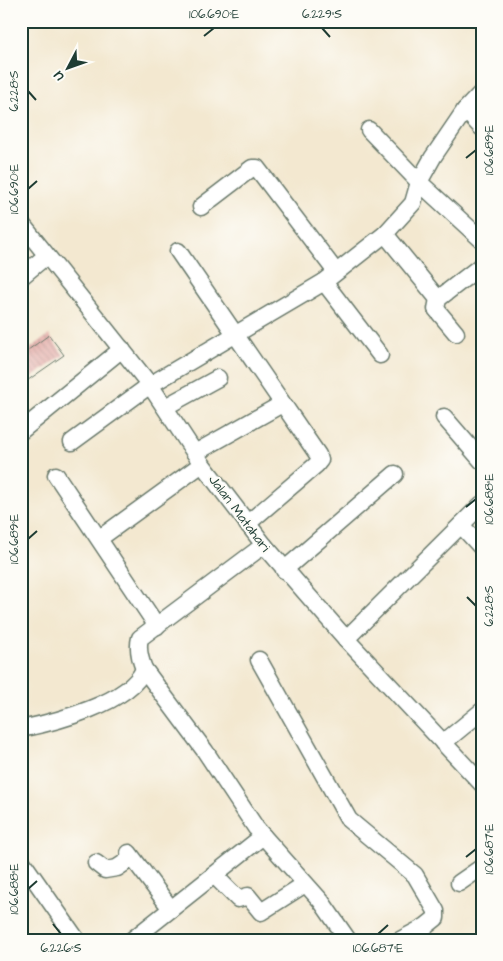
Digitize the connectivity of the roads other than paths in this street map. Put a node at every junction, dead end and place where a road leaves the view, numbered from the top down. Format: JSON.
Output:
{"nodes":[{"id":1,"x":482,"y":92,"type":"edge"},
{"id":2,"x":465,"y":110,"type":"junction"},
{"id":3,"x":482,"y":128,"type":"edge"},
{"id":4,"x":369,"y":130,"type":"dead end"},
{"id":5,"x":419,"y":182,"type":"junction"},
{"id":6,"x":201,"y":208,"type":"dead end"},
{"id":7,"x":21,"y":223,"type":"edge"},
{"id":8,"x":385,"y":234,"type":"junction"},
{"id":9,"x":482,"y":240,"type":"edge"},
{"id":10,"x":178,"y":251,"type":"dead end"},
{"id":11,"x":46,"y":256,"type":"junction"},
{"id":12,"x":482,"y":265,"type":"edge"},
{"id":13,"x":21,"y":277,"type":"edge"},
{"id":14,"x":330,"y":277,"type":"junction"},
{"id":15,"x":438,"y":299,"type":"junction"},
{"id":16,"x":456,"y":333,"type":"dead end"},
{"id":17,"x":237,"y":334,"type":"junction"},
{"id":18,"x":122,"y":348,"type":"junction"},
{"id":19,"x":380,"y":355,"type":"dead end"},
{"id":20,"x":218,"y":378,"type":"dead end"},
{"id":21,"x":150,"y":385,"type":"junction"},
{"id":22,"x":282,"y":404,"type":"junction"},
{"id":23,"x":165,"y":408,"type":"junction"},
{"id":24,"x":444,"y":417,"type":"dead end"},
{"id":25,"x":21,"y":431,"type":"edge"},
{"id":26,"x":72,"y":442,"type":"dead end"},
{"id":27,"x":198,"y":458,"type":"junction"},
{"id":28,"x":482,"y":461,"type":"edge"},
{"id":29,"x":394,"y":474,"type":"dead end"},
{"id":30,"x":56,"y":475,"type":"dead end"},
{"id":31,"x":482,"y":504,"type":"edge"},
{"id":32,"x":247,"y":524,"type":"junction"},
{"id":33,"x":461,"y":525,"type":"junction"},
{"id":34,"x":100,"y":538,"type":"junction"},
{"id":35,"x":264,"y":546,"type":"junction"},
{"id":36,"x":482,"y":548,"type":"edge"},
{"id":37,"x":284,"y":570,"type":"junction"},
{"id":38,"x":158,"y":626,"type":"junction"},
{"id":39,"x":346,"y":639,"type":"junction"},
{"id":40,"x":258,"y":660,"type":"dead end"},
{"id":41,"x":144,"y":670,"type":"junction"},
{"id":42,"x":482,"y":711,"type":"edge"},
{"id":43,"x":21,"y":730,"type":"edge"},
{"id":44,"x":443,"y":743,"type":"junction"},
{"id":45,"x":482,"y":784,"type":"edge"},
{"id":46,"x":263,"y":836,"type":"junction"},
{"id":47,"x":21,"y":860,"type":"edge"},
{"id":48,"x":96,"y":863,"type":"dead end"},
{"id":49,"x":482,"y":867,"type":"edge"},
{"id":50,"x":214,"y":875,"type":"junction"},
{"id":51,"x":305,"y":884,"type":"junction"},
{"id":52,"x":459,"y":884,"type":"dead end"},
{"id":53,"x":171,"y":909,"type":"junction"},
{"id":54,"x":76,"y":940,"type":"edge"},
{"id":55,"x":132,"y":940,"type":"edge"},
{"id":56,"x":348,"y":940,"type":"edge"},
{"id":57,"x":400,"y":940,"type":"edge"}],
"edges":[{"from":1,"to":2,"type":"street"},
{"from":2,"to":3,"type":"street"},
{"from":2,"to":5,"type":"street"},
{"from":4,"to":5,"type":"street"},
{"from":5,"to":8,"type":"street"},
{"from":5,"to":9,"type":"street"},
{"from":6,"to":14,"type":"street"},
{"from":7,"to":11,"type":"street","name":"Jalan Matahari"},
{"from":8,"to":14,"type":"street"},
{"from":8,"to":15,"type":"street"},
{"from":10,"to":17,"type":"street"},
{"from":11,"to":13,"type":"street"},
{"from":11,"to":18,"type":"street","name":"Jalan Matahari"},
{"from":12,"to":15,"type":"street"},
{"from":14,"to":17,"type":"street"},
{"from":14,"to":19,"type":"street"},
{"from":15,"to":16,"type":"street"},
{"from":17,"to":21,"type":"street"},
{"from":17,"to":22,"type":"street"},
{"from":18,"to":21,"type":"street","name":"Jalan Matahari"},
{"from":18,"to":25,"type":"street"},
{"from":20,"to":23,"type":"street"},
{"from":21,"to":23,"type":"street","name":"Jalan Matahari"},
{"from":21,"to":26,"type":"street"},
{"from":22,"to":27,"type":"street"},
{"from":22,"to":32,"type":"street"},
{"from":23,"to":27,"type":"street","name":"Jalan Matahari"},
{"from":24,"to":28,"type":"street"},
{"from":27,"to":32,"type":"street","name":"Jalan Matahari"},
{"from":27,"to":34,"type":"street"},
{"from":29,"to":37,"type":"street"},
{"from":30,"to":34,"type":"street"},
{"from":31,"to":33,"type":"street"},
{"from":32,"to":35,"type":"street","name":"Jalan Matahari"},
{"from":33,"to":36,"type":"street"},
{"from":33,"to":39,"type":"street"},
{"from":34,"to":38,"type":"street"},
{"from":35,"to":37,"type":"street","name":"Jalan Matahari"},
{"from":35,"to":38,"type":"street"},
{"from":37,"to":39,"type":"street","name":"Jalan Matahari"},
{"from":38,"to":41,"type":"street"},
{"from":39,"to":44,"type":"street","name":"Jalan Matahari"},
{"from":40,"to":57,"type":"street"},
{"from":41,"to":43,"type":"street"},
{"from":41,"to":46,"type":"street"},
{"from":42,"to":44,"type":"street"},
{"from":44,"to":45,"type":"street","name":"Jalan Matahari"},
{"from":46,"to":50,"type":"street"},
{"from":46,"to":51,"type":"street"},
{"from":47,"to":54,"type":"street"},
{"from":48,"to":53,"type":"street"},
{"from":49,"to":52,"type":"street"},
{"from":50,"to":51,"type":"street"},
{"from":50,"to":53,"type":"street"},
{"from":51,"to":56,"type":"street"},
{"from":53,"to":55,"type":"street"}]}
